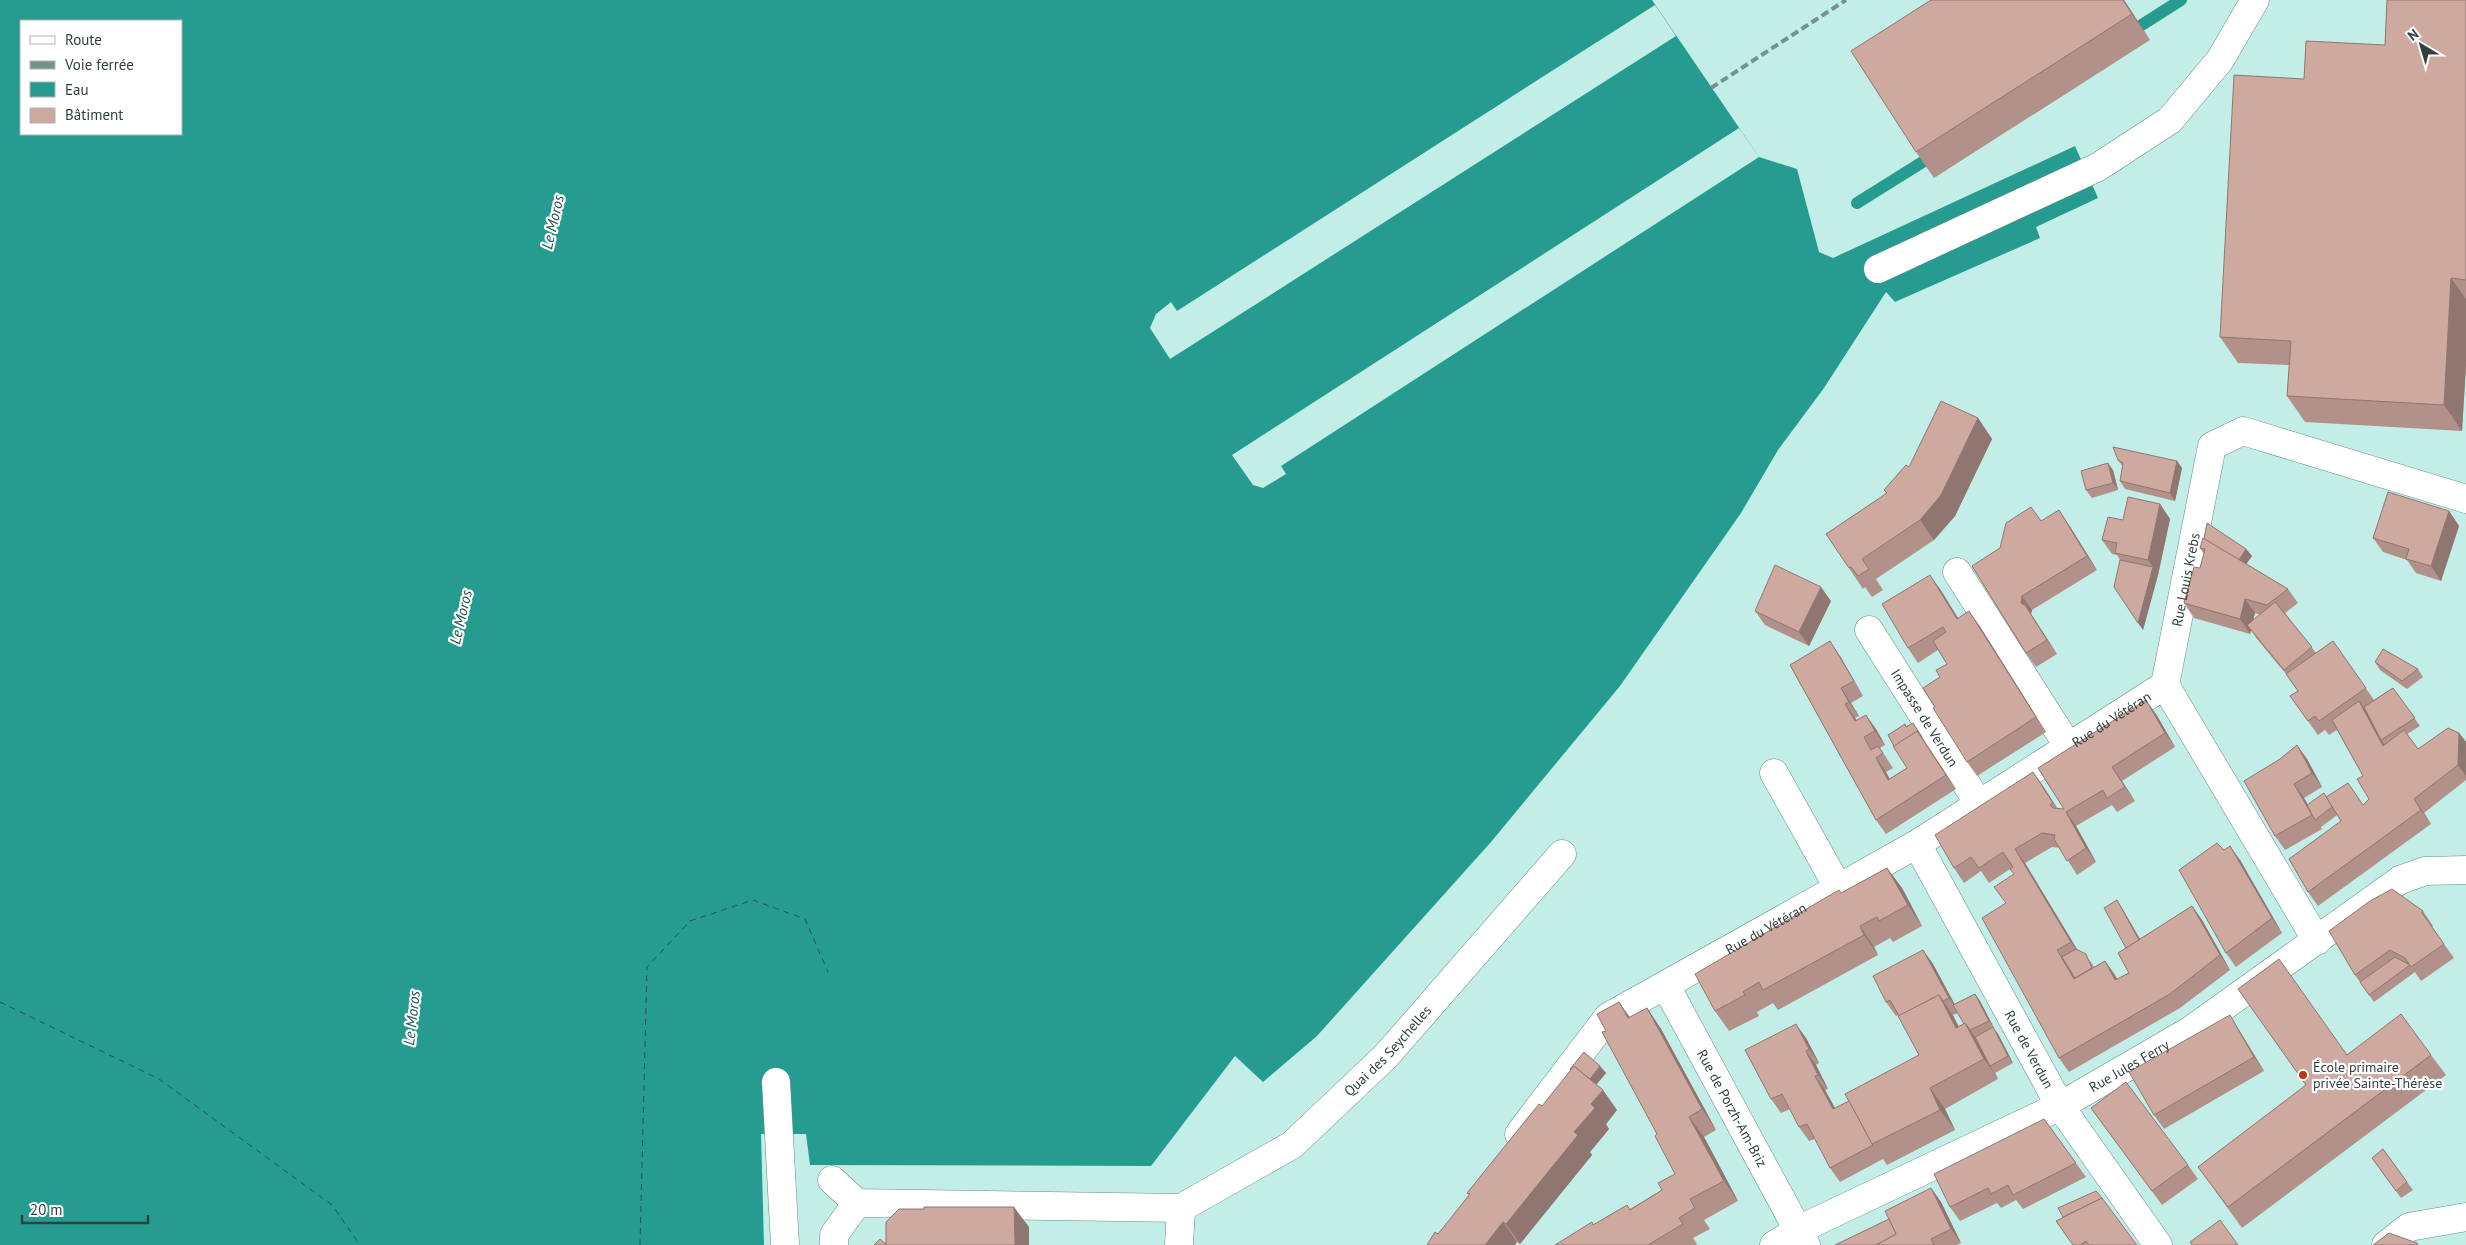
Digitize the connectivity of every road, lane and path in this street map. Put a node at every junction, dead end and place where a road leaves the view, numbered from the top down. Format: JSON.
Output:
{"nodes":[{"id":1,"x":2255,"y":0,"type":"edge"},
{"id":2,"x":1878,"y":269,"type":"dead end"},
{"id":3,"x":2466,"y":500,"type":"edge"},
{"id":4,"x":1957,"y":572,"type":"dead end"},
{"id":5,"x":1870,"y":630,"type":"dead end"},
{"id":6,"x":2165,"y":685,"type":"junction"},
{"id":7,"x":2068,"y":746,"type":"junction"},
{"id":8,"x":1774,"y":773,"type":"dead end"},
{"id":9,"x":1979,"y":804,"type":"junction"},
{"id":10,"x":1917,"y":844,"type":"junction"},
{"id":11,"x":1562,"y":854,"type":"dead end"},
{"id":12,"x":2466,"y":870,"type":"edge"},
{"id":13,"x":1839,"y":888,"type":"junction"},
{"id":14,"x":2317,"y":941,"type":"junction"},
{"id":15,"x":1666,"y":986,"type":"junction"},
{"id":16,"x":776,"y":1082,"type":"dead end"},
{"id":17,"x":2060,"y":1106,"type":"junction"},
{"id":18,"x":1506,"y":1151,"type":"edge"},
{"id":19,"x":832,"y":1180,"type":"dead end"},
{"id":20,"x":857,"y":1203,"type":"junction"},
{"id":21,"x":1181,"y":1208,"type":"junction"},
{"id":22,"x":2466,"y":1217,"type":"edge"},
{"id":23,"x":1802,"y":1238,"type":"edge"},
{"id":24,"x":786,"y":1245,"type":"edge"},
{"id":25,"x":834,"y":1245,"type":"edge"},
{"id":26,"x":1179,"y":1245,"type":"edge"},
{"id":27,"x":1774,"y":1245,"type":"edge"},
{"id":28,"x":2158,"y":1245,"type":"edge"},
{"id":29,"x":2386,"y":1245,"type":"edge"}],
"edges":[{"from":1,"to":2,"type":"street"},
{"from":3,"to":6,"type":"street","name":"Rue Louis Krebs"},
{"from":4,"to":7,"type":"street"},
{"from":5,"to":9,"type":"street","name":"Impasse de Verdun"},
{"from":6,"to":7,"type":"street","name":"Rue du Vétéran"},
{"from":6,"to":14,"type":"street"},
{"from":7,"to":9,"type":"street","name":"Rue du Vétéran"},
{"from":8,"to":13,"type":"street"},
{"from":9,"to":10,"type":"street","name":"Rue du Vétéran"},
{"from":10,"to":13,"type":"street","name":"Rue du Vétéran"},
{"from":10,"to":17,"type":"street","name":"Rue de Verdun"},
{"from":11,"to":21,"type":"street","name":"Quai des Seychelles"},
{"from":12,"to":14,"type":"street","name":"Rue Jules Ferry"},
{"from":13,"to":15,"type":"street","name":"Rue du Vétéran"},
{"from":14,"to":17,"type":"street","name":"Rue Jules Ferry"},
{"from":15,"to":18,"type":"street","name":"Rue du Vétéran"},
{"from":15,"to":23,"type":"street","name":"Rue de Porzh-Am-Briz"},
{"from":16,"to":24,"type":"street"},
{"from":17,"to":23,"type":"street","name":"Rue Jules Ferry"},
{"from":17,"to":28,"type":"street","name":"Rue de Verdun"},
{"from":19,"to":20,"type":"street"},
{"from":20,"to":21,"type":"street"},
{"from":20,"to":25,"type":"street"},
{"from":21,"to":26,"type":"street"},
{"from":22,"to":29,"type":"street"},
{"from":23,"to":27,"type":"street","name":"Rue Jules Ferry"}]}
